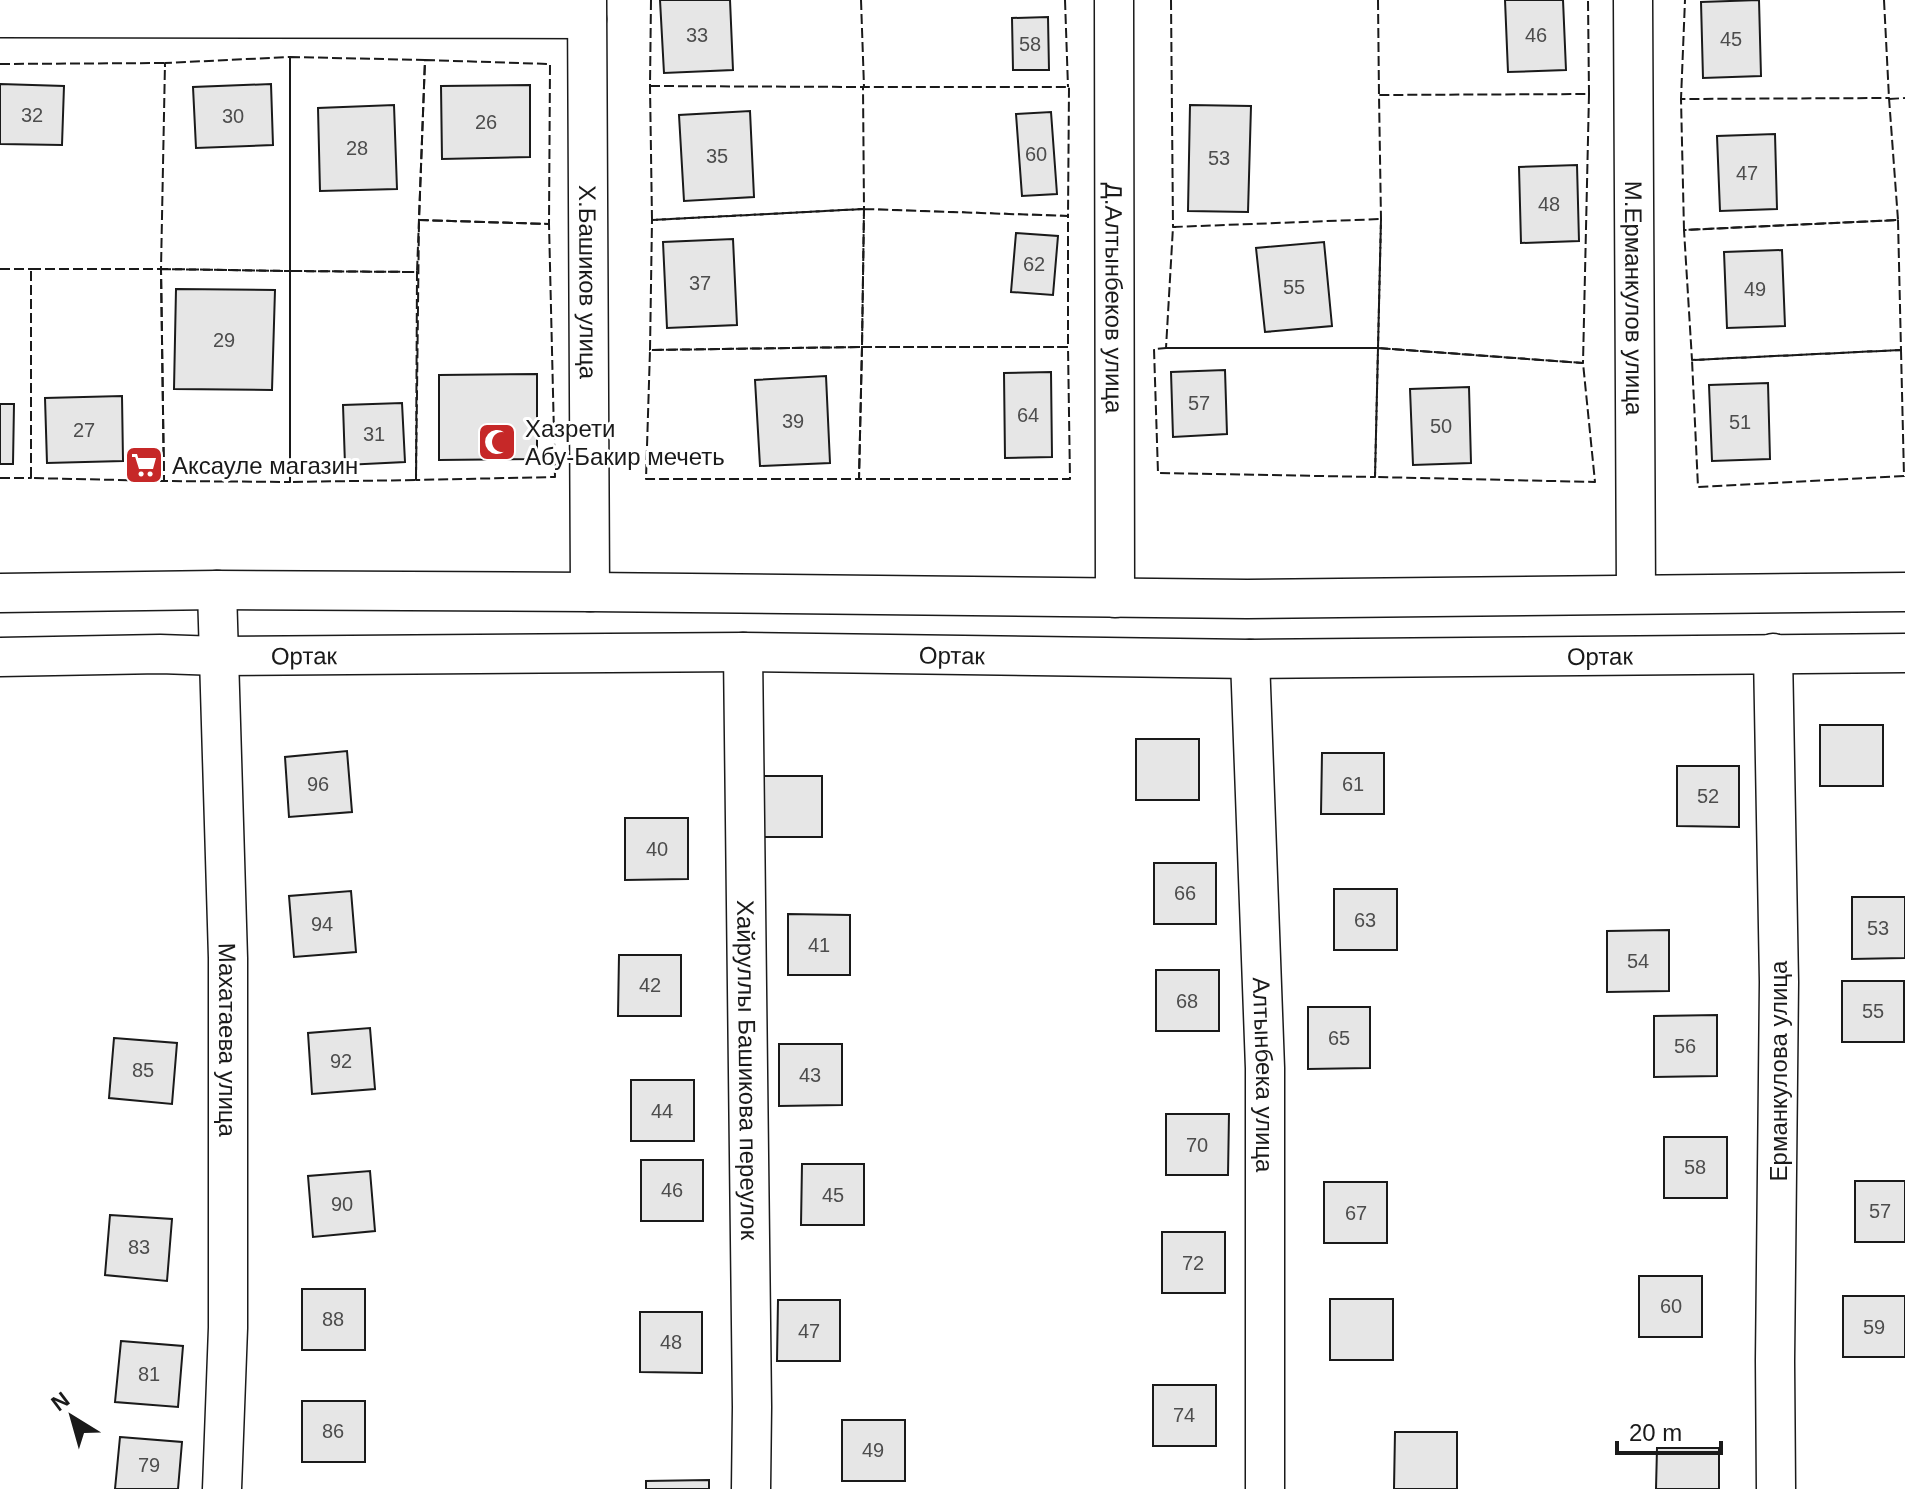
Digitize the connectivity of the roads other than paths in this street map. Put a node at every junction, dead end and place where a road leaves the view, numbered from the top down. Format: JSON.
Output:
{"nodes":[{"id":1,"x":1114,"y":0,"type":"edge"},
{"id":2,"x":1633,"y":0,"type":"edge"},
{"id":3,"x":587,"y":9,"type":"edge"},
{"id":4,"x":0,"y":18,"type":"edge"},
{"id":5,"x":217,"y":590,"type":"junction"},
{"id":6,"x":590,"y":592,"type":"junction"},
{"id":7,"x":1905,"y":592,"type":"edge"},
{"id":8,"x":0,"y":593,"type":"edge"},
{"id":9,"x":1636,"y":594,"type":"junction"},
{"id":10,"x":1115,"y":598,"type":"junction"},
{"id":11,"x":743,"y":652,"type":"junction"},
{"id":12,"x":1773,"y":653,"type":"junction"},
{"id":13,"x":1905,"y":653,"type":"edge"},
{"id":14,"x":219,"y":656,"type":"junction"},
{"id":15,"x":0,"y":657,"type":"edge"},
{"id":16,"x":1250,"y":659,"type":"junction"},
{"id":17,"x":222,"y":1489,"type":"edge"},
{"id":18,"x":751,"y":1489,"type":"edge"},
{"id":19,"x":1265,"y":1489,"type":"edge"},
{"id":20,"x":1776,"y":1489,"type":"edge"}],
"edges":[{"from":1,"to":10,"type":"street","name":"Д.Алтынбеков улица"},
{"from":2,"to":9,"type":"street","name":"М.Ерманкулов улица"},
{"from":3,"to":4,"type":"street","name":"Х.Башиков улица"},
{"from":3,"to":6,"type":"street","name":"Х.Башиков улица"},
{"from":5,"to":6,"type":"street"},
{"from":5,"to":8,"type":"street"},
{"from":5,"to":14,"type":"street","name":"Махатаева улица"},
{"from":6,"to":10,"type":"street"},
{"from":7,"to":9,"type":"street"},
{"from":9,"to":10,"type":"street"},
{"from":11,"to":14,"type":"street","name":"Ортак"},
{"from":11,"to":16,"type":"street","name":"Ортак"},
{"from":11,"to":18,"type":"street","name":"Хайруллы Башикова переулок"},
{"from":12,"to":13,"type":"street","name":"Ортак"},
{"from":12,"to":16,"type":"street","name":"Ортак"},
{"from":12,"to":20,"type":"street","name":"Ерманкулова улица"},
{"from":14,"to":15,"type":"street","name":"Ортак"},
{"from":14,"to":17,"type":"street","name":"Махатаева улица"},
{"from":16,"to":19,"type":"street","name":"Алтынбека улица"}]}
